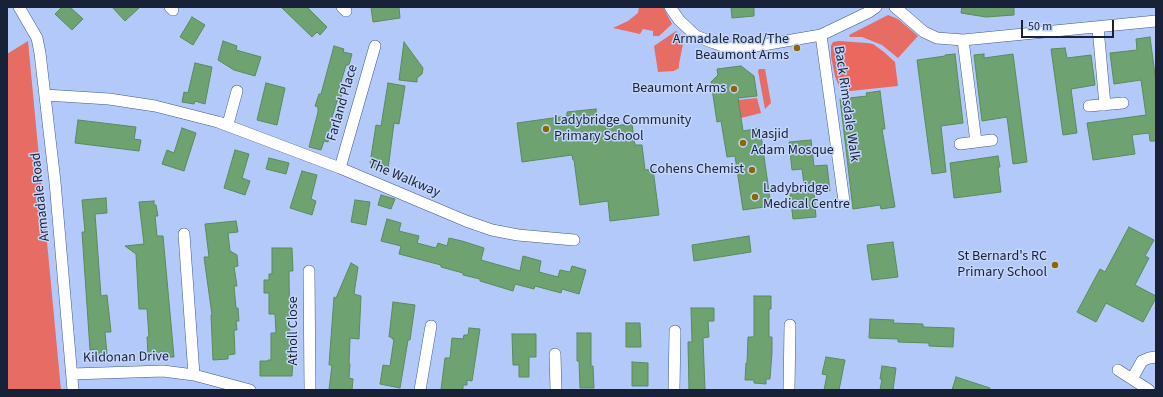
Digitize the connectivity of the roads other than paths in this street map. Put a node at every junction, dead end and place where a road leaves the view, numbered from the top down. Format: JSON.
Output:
{"nodes":[{"id":1,"x":19,"y":7,"type":"edge"},
{"id":2,"x":670,"y":7,"type":"edge"},
{"id":3,"x":876,"y":7,"type":"edge"},
{"id":4,"x":894,"y":7,"type":"edge"},
{"id":5,"x":1156,"y":21,"type":"edge"},
{"id":6,"x":1098,"y":28,"type":"junction"},
{"id":7,"x":821,"y":35,"type":"junction"},
{"id":8,"x":963,"y":40,"type":"junction"},
{"id":9,"x":375,"y":46,"type":"dead end"},
{"id":10,"x":237,"y":91,"type":"dead end"},
{"id":11,"x":45,"y":95,"type":"junction"},
{"id":12,"x":1123,"y":103,"type":"dead end"},
{"id":13,"x":1105,"y":104,"type":"junction"},
{"id":14,"x":1089,"y":106,"type":"dead end"},
{"id":15,"x":228,"y":124,"type":"junction"},
{"id":16,"x":992,"y":140,"type":"dead end"},
{"id":17,"x":976,"y":142,"type":"junction"},
{"id":18,"x":960,"y":144,"type":"dead end"},
{"id":19,"x":340,"y":168,"type":"junction"},
{"id":20,"x":844,"y":201,"type":"dead end"},
{"id":21,"x":184,"y":234,"type":"dead end"},
{"id":22,"x":574,"y":240,"type":"dead end"},
{"id":23,"x":309,"y":271,"type":"dead end"},
{"id":24,"x":790,"y":325,"type":"dead end"},
{"id":25,"x":431,"y":326,"type":"dead end"},
{"id":26,"x":675,"y":331,"type":"dead end"},
{"id":27,"x":555,"y":354,"type":"dead end"},
{"id":28,"x":1156,"y":357,"type":"edge"},
{"id":29,"x":1118,"y":370,"type":"dead end"},
{"id":30,"x":72,"y":374,"type":"junction"},
{"id":31,"x":194,"y":375,"type":"junction"},
{"id":32,"x":1132,"y":379,"type":"junction"},
{"id":33,"x":73,"y":390,"type":"edge"},
{"id":34,"x":250,"y":390,"type":"edge"},
{"id":35,"x":310,"y":390,"type":"edge"},
{"id":36,"x":420,"y":390,"type":"edge"},
{"id":37,"x":556,"y":390,"type":"edge"},
{"id":38,"x":674,"y":390,"type":"edge"},
{"id":39,"x":789,"y":390,"type":"edge"},
{"id":40,"x":1149,"y":390,"type":"edge"}],
"edges":[{"from":1,"to":11,"type":"street","name":"Armadale Road"},
{"from":2,"to":7,"type":"street"},
{"from":3,"to":7,"type":"street"},
{"from":4,"to":8,"type":"street"},
{"from":5,"to":6,"type":"street"},
{"from":6,"to":8,"type":"street"},
{"from":6,"to":13,"type":"street"},
{"from":7,"to":20,"type":"street","name":"Back Rimsdale Walk"},
{"from":8,"to":17,"type":"street"},
{"from":9,"to":19,"type":"street","name":"Farland Place"},
{"from":10,"to":15,"type":"street"},
{"from":11,"to":15,"type":"street","name":"The Walkway"},
{"from":11,"to":30,"type":"street","name":"Armadale Road"},
{"from":12,"to":13,"type":"street"},
{"from":13,"to":14,"type":"street"},
{"from":15,"to":19,"type":"street","name":"The Walkway"},
{"from":16,"to":17,"type":"street"},
{"from":17,"to":18,"type":"street"},
{"from":19,"to":22,"type":"street","name":"The Walkway"},
{"from":21,"to":31,"type":"street"},
{"from":23,"to":35,"type":"street","name":"Atholl Close"},
{"from":24,"to":39,"type":"street"},
{"from":25,"to":36,"type":"street"},
{"from":26,"to":38,"type":"street"},
{"from":27,"to":37,"type":"street"},
{"from":28,"to":32,"type":"street"},
{"from":29,"to":32,"type":"street"},
{"from":30,"to":31,"type":"street","name":"Kildonan Drive"},
{"from":30,"to":33,"type":"street","name":"Armadale Road"},
{"from":31,"to":34,"type":"street","name":"Kildonan Drive"},
{"from":32,"to":40,"type":"street"}]}
